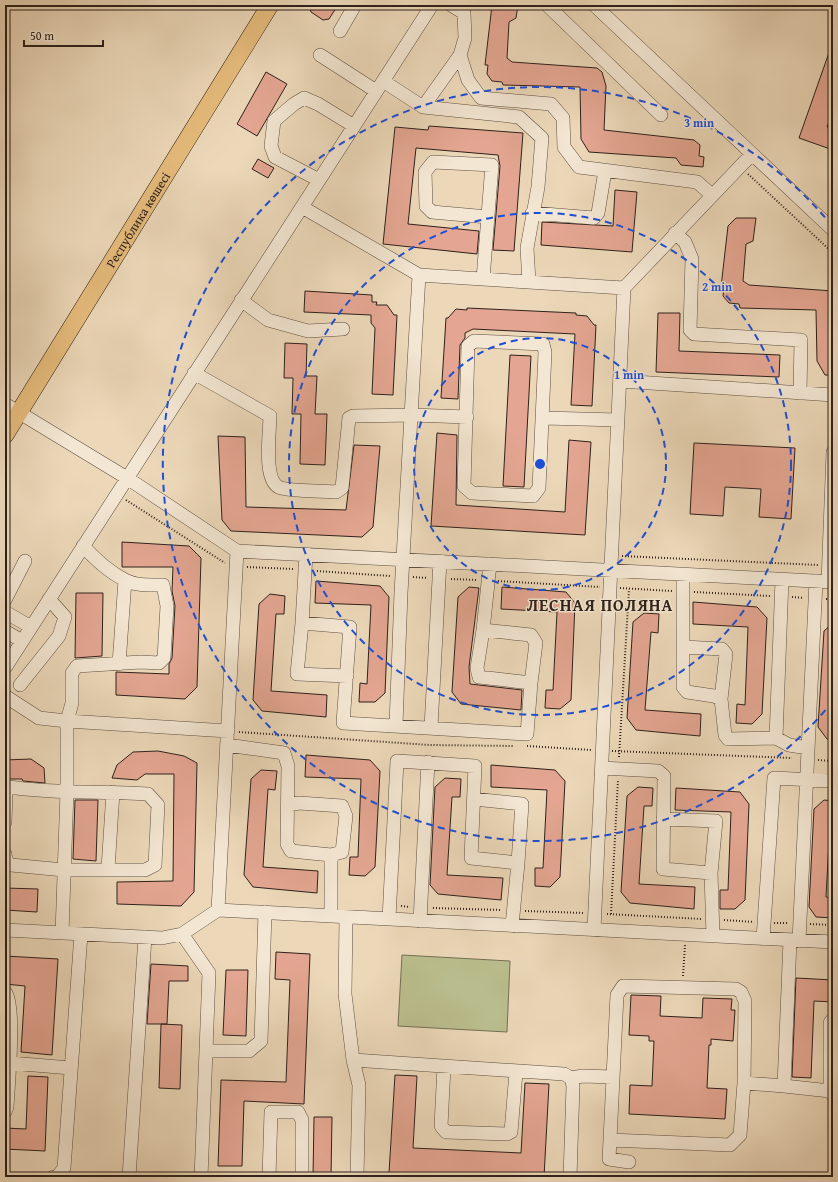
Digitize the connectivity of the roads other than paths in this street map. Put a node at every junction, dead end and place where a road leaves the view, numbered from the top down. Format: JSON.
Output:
{"nodes":[{"id":1,"x":270,"y":5,"type":"edge"},
{"id":2,"x":355,"y":5,"type":"edge"},
{"id":3,"x":432,"y":5,"type":"edge"},
{"id":4,"x":451,"y":5,"type":"edge"},
{"id":5,"x":547,"y":5,"type":"edge"},
{"id":6,"x":594,"y":5,"type":"edge"},
{"id":7,"x":340,"y":30,"type":"dead end"},
{"id":8,"x":320,"y":55,"type":"dead end"},
{"id":9,"x":460,"y":56,"type":"junction"},
{"id":10,"x":380,"y":86,"type":"junction"},
{"id":11,"x":423,"y":107,"type":"junction"},
{"id":12,"x":661,"y":115,"type":"dead end"},
{"id":13,"x":354,"y":126,"type":"junction"},
{"id":14,"x":752,"y":154,"type":"junction"},
{"id":15,"x":605,"y":171,"type":"junction"},
{"id":16,"x":319,"y":180,"type":"junction"},
{"id":17,"x":712,"y":194,"type":"junction"},
{"id":18,"x":302,"y":207,"type":"junction"},
{"id":19,"x":532,"y":213,"type":"junction"},
{"id":20,"x":488,"y":217,"type":"junction"},
{"id":21,"x":833,"y":230,"type":"edge"},
{"id":22,"x":675,"y":233,"type":"junction"},
{"id":23,"x":420,"y":275,"type":"junction"},
{"id":24,"x":483,"y":279,"type":"junction"},
{"id":25,"x":529,"y":282,"type":"junction"},
{"id":26,"x":624,"y":288,"type":"junction"},
{"id":27,"x":241,"y":300,"type":"junction"},
{"id":28,"x":344,"y":329,"type":"dead end"},
{"id":29,"x":194,"y":373,"type":"junction"},
{"id":30,"x":620,"y":381,"type":"junction"},
{"id":31,"x":800,"y":392,"type":"junction"},
{"id":32,"x":833,"y":395,"type":"edge"},
{"id":33,"x":12,"y":408,"type":"edge"},
{"id":34,"x":412,"y":415,"type":"junction"},
{"id":35,"x":467,"y":417,"type":"junction"},
{"id":36,"x":544,"y":418,"type":"junction"},
{"id":37,"x":618,"y":420,"type":"junction"},
{"id":38,"x":5,"y":435,"type":"edge"},
{"id":39,"x":833,"y":452,"type":"edge"},
{"id":40,"x":127,"y":478,"type":"junction"},
{"id":41,"x":83,"y":546,"type":"junction"},
{"id":42,"x":237,"y":551,"type":"junction"},
{"id":43,"x":306,"y":554,"type":"junction"},
{"id":44,"x":403,"y":560,"type":"junction"},
{"id":45,"x":24,"y":561,"type":"dead end"},
{"id":46,"x":440,"y":561,"type":"junction"},
{"id":47,"x":490,"y":564,"type":"junction"},
{"id":48,"x":611,"y":570,"type":"junction"},
{"id":49,"x":683,"y":574,"type":"junction"},
{"id":50,"x":782,"y":579,"type":"junction"},
{"id":51,"x":125,"y":580,"type":"junction"},
{"id":52,"x":826,"y":582,"type":"edge"},
{"id":53,"x":49,"y":599,"type":"junction"},
{"id":54,"x":5,"y":600,"type":"edge"},
{"id":55,"x":5,"y":612,"type":"edge"},
{"id":56,"x":302,"y":623,"type":"junction"},
{"id":57,"x":31,"y":627,"type":"junction"},
{"id":58,"x":483,"y":630,"type":"junction"},
{"id":59,"x":5,"y":631,"type":"edge"},
{"id":60,"x":22,"y":641,"type":"junction"},
{"id":61,"x":683,"y":647,"type":"junction"},
{"id":62,"x":119,"y":664,"type":"junction"},
{"id":63,"x":5,"y":668,"type":"edge"},
{"id":64,"x":347,"y":676,"type":"junction"},
{"id":65,"x":531,"y":683,"type":"junction"},
{"id":66,"x":20,"y":684,"type":"dead end"},
{"id":67,"x":5,"y":696,"type":"edge"},
{"id":68,"x":721,"y":699,"type":"junction"},
{"id":69,"x":67,"y":721,"type":"junction"},
{"id":70,"x":396,"y":725,"type":"junction"},
{"id":71,"x":431,"y":727,"type":"junction"},
{"id":72,"x":228,"y":731,"type":"junction"},
{"id":73,"x":776,"y":738,"type":"junction"},
{"id":74,"x":227,"y":745,"type":"junction"},
{"id":75,"x":808,"y":754,"type":"junction"},
{"id":76,"x":428,"y":762,"type":"junction"},
{"id":77,"x":602,"y":768,"type":"junction"},
{"id":78,"x":807,"y":779,"type":"junction"},
{"id":79,"x":833,"y":781,"type":"edge"},
{"id":80,"x":67,"y":790,"type":"junction"},
{"id":81,"x":113,"y":792,"type":"junction"},
{"id":82,"x":474,"y":799,"type":"junction"},
{"id":83,"x":288,"y":805,"type":"junction"},
{"id":84,"x":663,"y":819,"type":"junction"},
{"id":85,"x":5,"y":822,"type":"edge"},
{"id":86,"x":5,"y":854,"type":"edge"},
{"id":87,"x":331,"y":855,"type":"junction"},
{"id":88,"x":518,"y":863,"type":"junction"},
{"id":89,"x":108,"y":869,"type":"junction"},
{"id":90,"x":64,"y":870,"type":"junction"},
{"id":91,"x":711,"y":873,"type":"junction"},
{"id":92,"x":218,"y":910,"type":"junction"},
{"id":93,"x":265,"y":912,"type":"junction"},
{"id":94,"x":389,"y":912,"type":"junction"},
{"id":95,"x":330,"y":916,"type":"junction"},
{"id":96,"x":346,"y":917,"type":"junction"},
{"id":97,"x":420,"y":921,"type":"junction"},
{"id":98,"x":512,"y":926,"type":"junction"},
{"id":99,"x":5,"y":930,"type":"edge"},
{"id":100,"x":594,"y":930,"type":"junction"},
{"id":101,"x":62,"y":933,"type":"junction"},
{"id":102,"x":81,"y":934,"type":"junction"},
{"id":103,"x":182,"y":934,"type":"junction"},
{"id":104,"x":713,"y":936,"type":"junction"},
{"id":105,"x":145,"y":937,"type":"junction"},
{"id":106,"x":763,"y":939,"type":"junction"},
{"id":107,"x":795,"y":940,"type":"junction"},
{"id":108,"x":833,"y":942,"type":"edge"},
{"id":109,"x":5,"y":992,"type":"edge"},
{"id":110,"x":833,"y":1019,"type":"edge"},
{"id":111,"x":206,"y":1051,"type":"junction"},
{"id":112,"x":353,"y":1060,"type":"junction"},
{"id":113,"x":10,"y":1063,"type":"junction"},
{"id":114,"x":444,"y":1067,"type":"junction"},
{"id":115,"x":71,"y":1068,"type":"junction"},
{"id":116,"x":516,"y":1072,"type":"junction"},
{"id":117,"x":613,"y":1077,"type":"junction"},
{"id":118,"x":571,"y":1078,"type":"junction"},
{"id":119,"x":744,"y":1083,"type":"junction"},
{"id":120,"x":784,"y":1086,"type":"junction"},
{"id":121,"x":832,"y":1093,"type":"edge"},
{"id":122,"x":5,"y":1112,"type":"edge"},
{"id":123,"x":610,"y":1140,"type":"junction"},
{"id":124,"x":629,"y":1162,"type":"dead end"},
{"id":125,"x":53,"y":1177,"type":"edge"},
{"id":126,"x":129,"y":1177,"type":"edge"},
{"id":127,"x":201,"y":1177,"type":"edge"},
{"id":128,"x":269,"y":1177,"type":"edge"},
{"id":129,"x":302,"y":1177,"type":"edge"},
{"id":130,"x":356,"y":1177,"type":"edge"},
{"id":131,"x":570,"y":1177,"type":"edge"}],
"edges":[{"from":1,"to":33,"type":"main road","name":"Республика көшесі"},
{"from":2,"to":7,"type":"street"},
{"from":3,"to":10,"type":"street"},
{"from":4,"to":9,"type":"street"},
{"from":5,"to":12,"type":"street"},
{"from":6,"to":14,"type":"street"},
{"from":8,"to":10,"type":"street"},
{"from":9,"to":11,"type":"street"},
{"from":9,"to":15,"type":"street"},
{"from":10,"to":11,"type":"street"},
{"from":10,"to":13,"type":"street"},
{"from":11,"to":19,"type":"street"},
{"from":13,"to":16,"type":"street"},
{"from":13,"to":16,"type":"street"},
{"from":14,"to":17,"type":"street"},
{"from":14,"to":21,"type":"street"},
{"from":15,"to":17,"type":"street"},
{"from":15,"to":19,"type":"street"},
{"from":16,"to":18,"type":"street"},
{"from":17,"to":22,"type":"street"},
{"from":18,"to":23,"type":"street"},
{"from":18,"to":27,"type":"street"},
{"from":19,"to":25,"type":"street"},
{"from":20,"to":20,"type":"street"},
{"from":20,"to":24,"type":"street"},
{"from":22,"to":26,"type":"street"},
{"from":22,"to":31,"type":"street"},
{"from":23,"to":24,"type":"street"},
{"from":23,"to":34,"type":"street"},
{"from":24,"to":25,"type":"street"},
{"from":25,"to":26,"type":"street"},
{"from":26,"to":30,"type":"street"},
{"from":27,"to":28,"type":"street"},
{"from":27,"to":29,"type":"street"},
{"from":29,"to":34,"type":"street"},
{"from":29,"to":40,"type":"street"},
{"from":30,"to":31,"type":"street"},
{"from":30,"to":37,"type":"street"},
{"from":31,"to":32,"type":"street"},
{"from":33,"to":38,"type":"main road","name":"Республика көшесі"},
{"from":33,"to":40,"type":"street"},
{"from":34,"to":35,"type":"street"},
{"from":34,"to":44,"type":"street"},
{"from":35,"to":36,"type":"street"},
{"from":35,"to":36,"type":"street"},
{"from":36,"to":37,"type":"street"},
{"from":37,"to":48,"type":"street"},
{"from":39,"to":52,"type":"street"},
{"from":40,"to":41,"type":"street"},
{"from":40,"to":42,"type":"street"},
{"from":41,"to":51,"type":"street"},
{"from":41,"to":53,"type":"street"},
{"from":42,"to":43,"type":"street"},
{"from":42,"to":72,"type":"street"},
{"from":43,"to":44,"type":"street"},
{"from":43,"to":56,"type":"street"},
{"from":44,"to":46,"type":"street"},
{"from":44,"to":70,"type":"street"},
{"from":45,"to":54,"type":"street"},
{"from":46,"to":47,"type":"street"},
{"from":46,"to":71,"type":"street"},
{"from":47,"to":48,"type":"street"},
{"from":47,"to":58,"type":"street"},
{"from":48,"to":49,"type":"street"},
{"from":48,"to":77,"type":"street"},
{"from":49,"to":50,"type":"street"},
{"from":49,"to":61,"type":"street"},
{"from":50,"to":52,"type":"street"},
{"from":50,"to":73,"type":"street"},
{"from":51,"to":62,"type":"street"},
{"from":51,"to":62,"type":"street"},
{"from":52,"to":75,"type":"street"},
{"from":53,"to":57,"type":"street"},
{"from":53,"to":66,"type":"street"},
{"from":55,"to":57,"type":"street"},
{"from":56,"to":64,"type":"street"},
{"from":56,"to":64,"type":"street"},
{"from":57,"to":60,"type":"street"},
{"from":58,"to":65,"type":"street"},
{"from":58,"to":65,"type":"street"},
{"from":59,"to":60,"type":"street"},
{"from":60,"to":63,"type":"street"},
{"from":61,"to":68,"type":"street"},
{"from":61,"to":68,"type":"street"},
{"from":62,"to":69,"type":"street"},
{"from":64,"to":70,"type":"street"},
{"from":65,"to":71,"type":"street"},
{"from":67,"to":69,"type":"street"},
{"from":68,"to":73,"type":"street"},
{"from":69,"to":72,"type":"street"},
{"from":69,"to":80,"type":"street"},
{"from":70,"to":71,"type":"street"},
{"from":72,"to":74,"type":"street"},
{"from":73,"to":75,"type":"street"},
{"from":74,"to":83,"type":"street"},
{"from":74,"to":92,"type":"street"},
{"from":75,"to":78,"type":"street"},
{"from":76,"to":82,"type":"street"},
{"from":76,"to":94,"type":"street"},
{"from":76,"to":97,"type":"street"},
{"from":77,"to":84,"type":"street"},
{"from":77,"to":100,"type":"street"},
{"from":78,"to":79,"type":"street"},
{"from":78,"to":106,"type":"street"},
{"from":78,"to":107,"type":"street"},
{"from":80,"to":81,"type":"street"},
{"from":80,"to":85,"type":"street"},
{"from":80,"to":90,"type":"street"},
{"from":81,"to":89,"type":"street"},
{"from":81,"to":89,"type":"street"},
{"from":82,"to":88,"type":"street"},
{"from":82,"to":88,"type":"street"},
{"from":83,"to":87,"type":"street"},
{"from":83,"to":87,"type":"street"},
{"from":84,"to":91,"type":"street"},
{"from":84,"to":91,"type":"street"},
{"from":86,"to":90,"type":"street"},
{"from":87,"to":95,"type":"street"},
{"from":88,"to":98,"type":"street"},
{"from":89,"to":90,"type":"street"},
{"from":90,"to":101,"type":"street"},
{"from":91,"to":104,"type":"street"},
{"from":92,"to":93,"type":"street"},
{"from":92,"to":103,"type":"street"},
{"from":93,"to":95,"type":"street"},
{"from":93,"to":111,"type":"street"},
{"from":94,"to":96,"type":"street"},
{"from":94,"to":97,"type":"street"},
{"from":95,"to":96,"type":"street"},
{"from":96,"to":112,"type":"street"},
{"from":97,"to":98,"type":"street"},
{"from":98,"to":100,"type":"street"},
{"from":99,"to":101,"type":"street"},
{"from":100,"to":104,"type":"street"},
{"from":101,"to":102,"type":"street"},
{"from":102,"to":105,"type":"street"},
{"from":102,"to":115,"type":"street"},
{"from":103,"to":105,"type":"street"},
{"from":103,"to":111,"type":"street"},
{"from":104,"to":106,"type":"street"},
{"from":105,"to":126,"type":"street"},
{"from":106,"to":107,"type":"street"},
{"from":107,"to":108,"type":"street"},
{"from":107,"to":120,"type":"street"},
{"from":109,"to":113,"type":"street"},
{"from":110,"to":121,"type":"street"},
{"from":111,"to":127,"type":"street"},
{"from":112,"to":114,"type":"street"},
{"from":112,"to":130,"type":"street"},
{"from":113,"to":115,"type":"street"},
{"from":113,"to":122,"type":"street"},
{"from":114,"to":116,"type":"street"},
{"from":114,"to":116,"type":"street"},
{"from":115,"to":125,"type":"street"},
{"from":116,"to":118,"type":"street"},
{"from":117,"to":118,"type":"street"},
{"from":117,"to":119,"type":"street"},
{"from":117,"to":123,"type":"street"},
{"from":118,"to":131,"type":"street"},
{"from":119,"to":120,"type":"street"},
{"from":119,"to":123,"type":"street"},
{"from":120,"to":121,"type":"street"},
{"from":123,"to":124,"type":"street"},
{"from":128,"to":129,"type":"street"}]}
